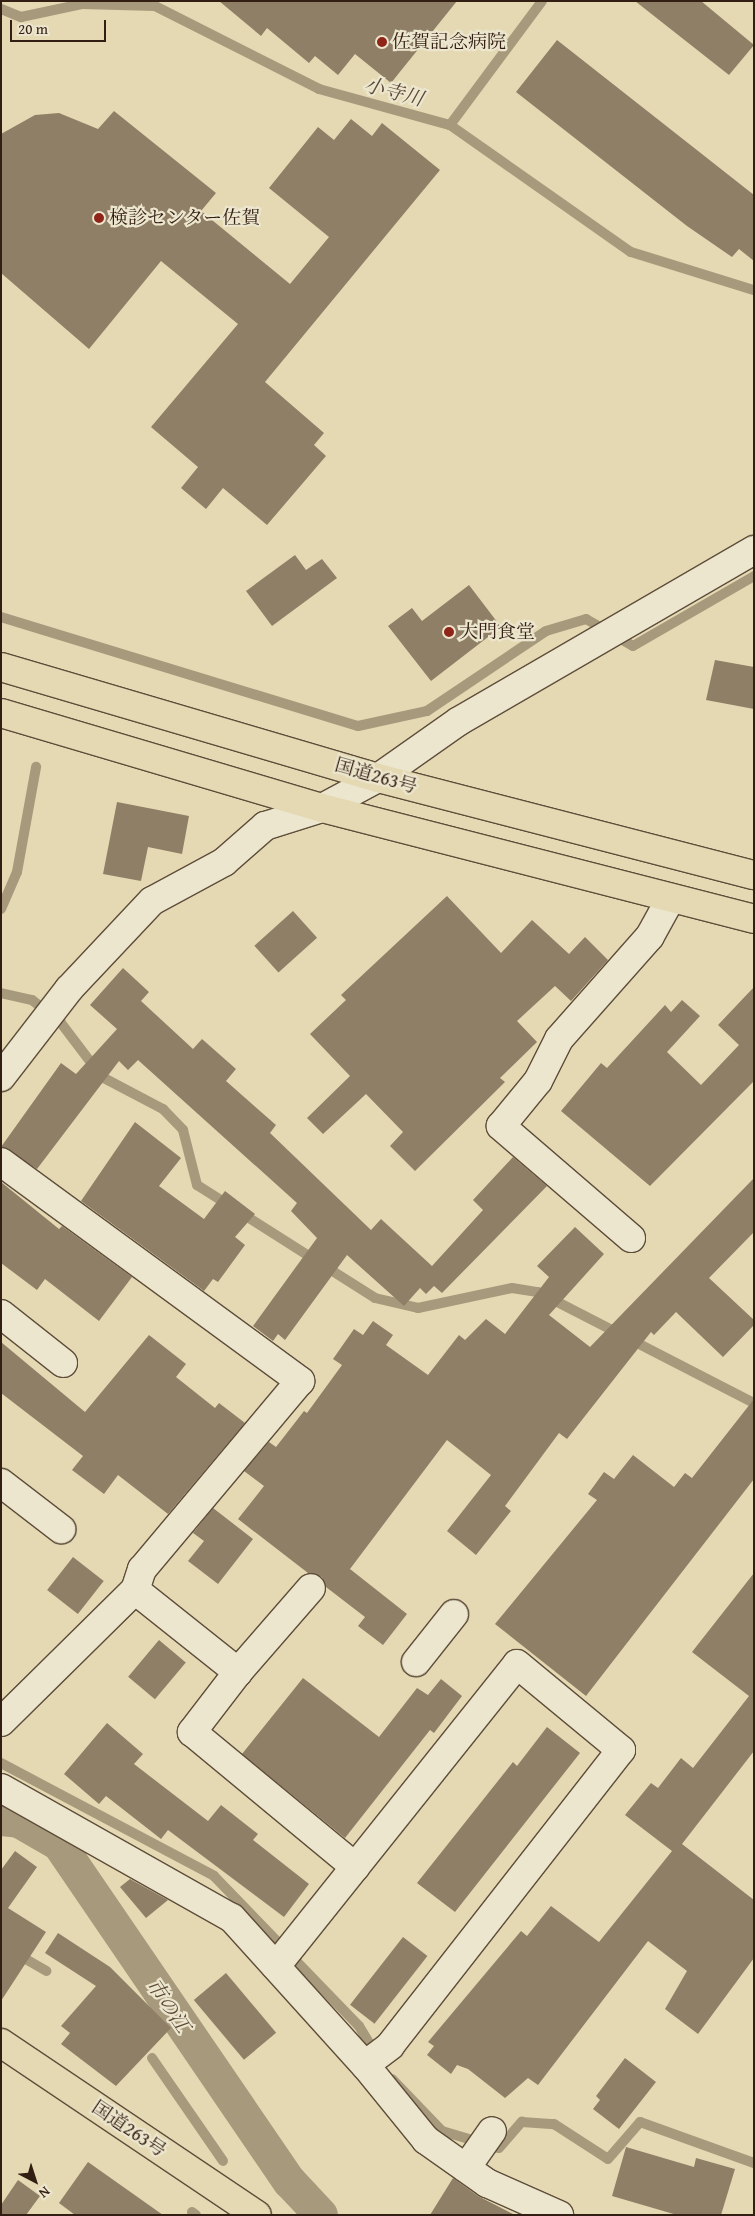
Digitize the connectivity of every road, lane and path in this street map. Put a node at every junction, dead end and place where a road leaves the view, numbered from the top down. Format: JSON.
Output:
{"nodes":[{"id":1,"x":754,"y":550,"type":"edge"},
{"id":2,"x":1,"y":667,"type":"edge"},
{"id":3,"x":1,"y":713,"type":"edge"},
{"id":4,"x":378,"y":778,"type":"junction"},
{"id":5,"x":322,"y":808,"type":"junction"},
{"id":6,"x":754,"y":875,"type":"edge"},
{"id":7,"x":671,"y":898,"type":"junction"},
{"id":8,"x":754,"y":920,"type":"edge"},
{"id":9,"x":1,"y":1077,"type":"edge"},
{"id":10,"x":1,"y":1162,"type":"edge"},
{"id":11,"x":631,"y":1238,"type":"dead end"},
{"id":12,"x":1,"y":1314,"type":"edge"},
{"id":13,"x":63,"y":1363,"type":"dead end"},
{"id":14,"x":1,"y":1483,"type":"edge"},
{"id":15,"x":61,"y":1529,"type":"dead end"},
{"id":16,"x":311,"y":1588,"type":"dead end"},
{"id":17,"x":135,"y":1590,"type":"junction"},
{"id":18,"x":454,"y":1614,"type":"dead end"},
{"id":19,"x":416,"y":1662,"type":"dead end"},
{"id":20,"x":238,"y":1672,"type":"junction"},
{"id":21,"x":1,"y":1722,"type":"edge"},
{"id":22,"x":1,"y":1788,"type":"edge"},
{"id":23,"x":355,"y":1867,"type":"junction"},
{"id":24,"x":276,"y":1966,"type":"junction"},
{"id":25,"x":1,"y":2043,"type":"edge"},
{"id":26,"x":365,"y":2064,"type":"junction"},
{"id":27,"x":492,"y":2131,"type":"dead end"},
{"id":28,"x":470,"y":2162,"type":"junction"},
{"id":29,"x":257,"y":2215,"type":"edge"},
{"id":30,"x":558,"y":2215,"type":"edge"}],
"edges":[{"from":1,"to":4,"type":"street"},
{"from":2,"to":4,"type":"highway","name":"国道263号"},
{"from":3,"to":5,"type":"highway"},
{"from":4,"to":5,"type":"street"},
{"from":4,"to":6,"type":"highway","name":"国道263号"},
{"from":5,"to":7,"type":"highway"},
{"from":5,"to":9,"type":"street"},
{"from":7,"to":8,"type":"highway"},
{"from":7,"to":11,"type":"street"},
{"from":10,"to":17,"type":"street"},
{"from":12,"to":13,"type":"street"},
{"from":14,"to":15,"type":"street"},
{"from":16,"to":20,"type":"street"},
{"from":17,"to":20,"type":"street"},
{"from":17,"to":21,"type":"street"},
{"from":18,"to":19,"type":"street"},
{"from":20,"to":23,"type":"street"},
{"from":22,"to":24,"type":"street"},
{"from":23,"to":24,"type":"street"},
{"from":23,"to":26,"type":"street"},
{"from":24,"to":26,"type":"street"},
{"from":25,"to":29,"type":"highway","name":"国道263号"},
{"from":26,"to":28,"type":"street"},
{"from":27,"to":28,"type":"street"},
{"from":28,"to":30,"type":"street"}]}
